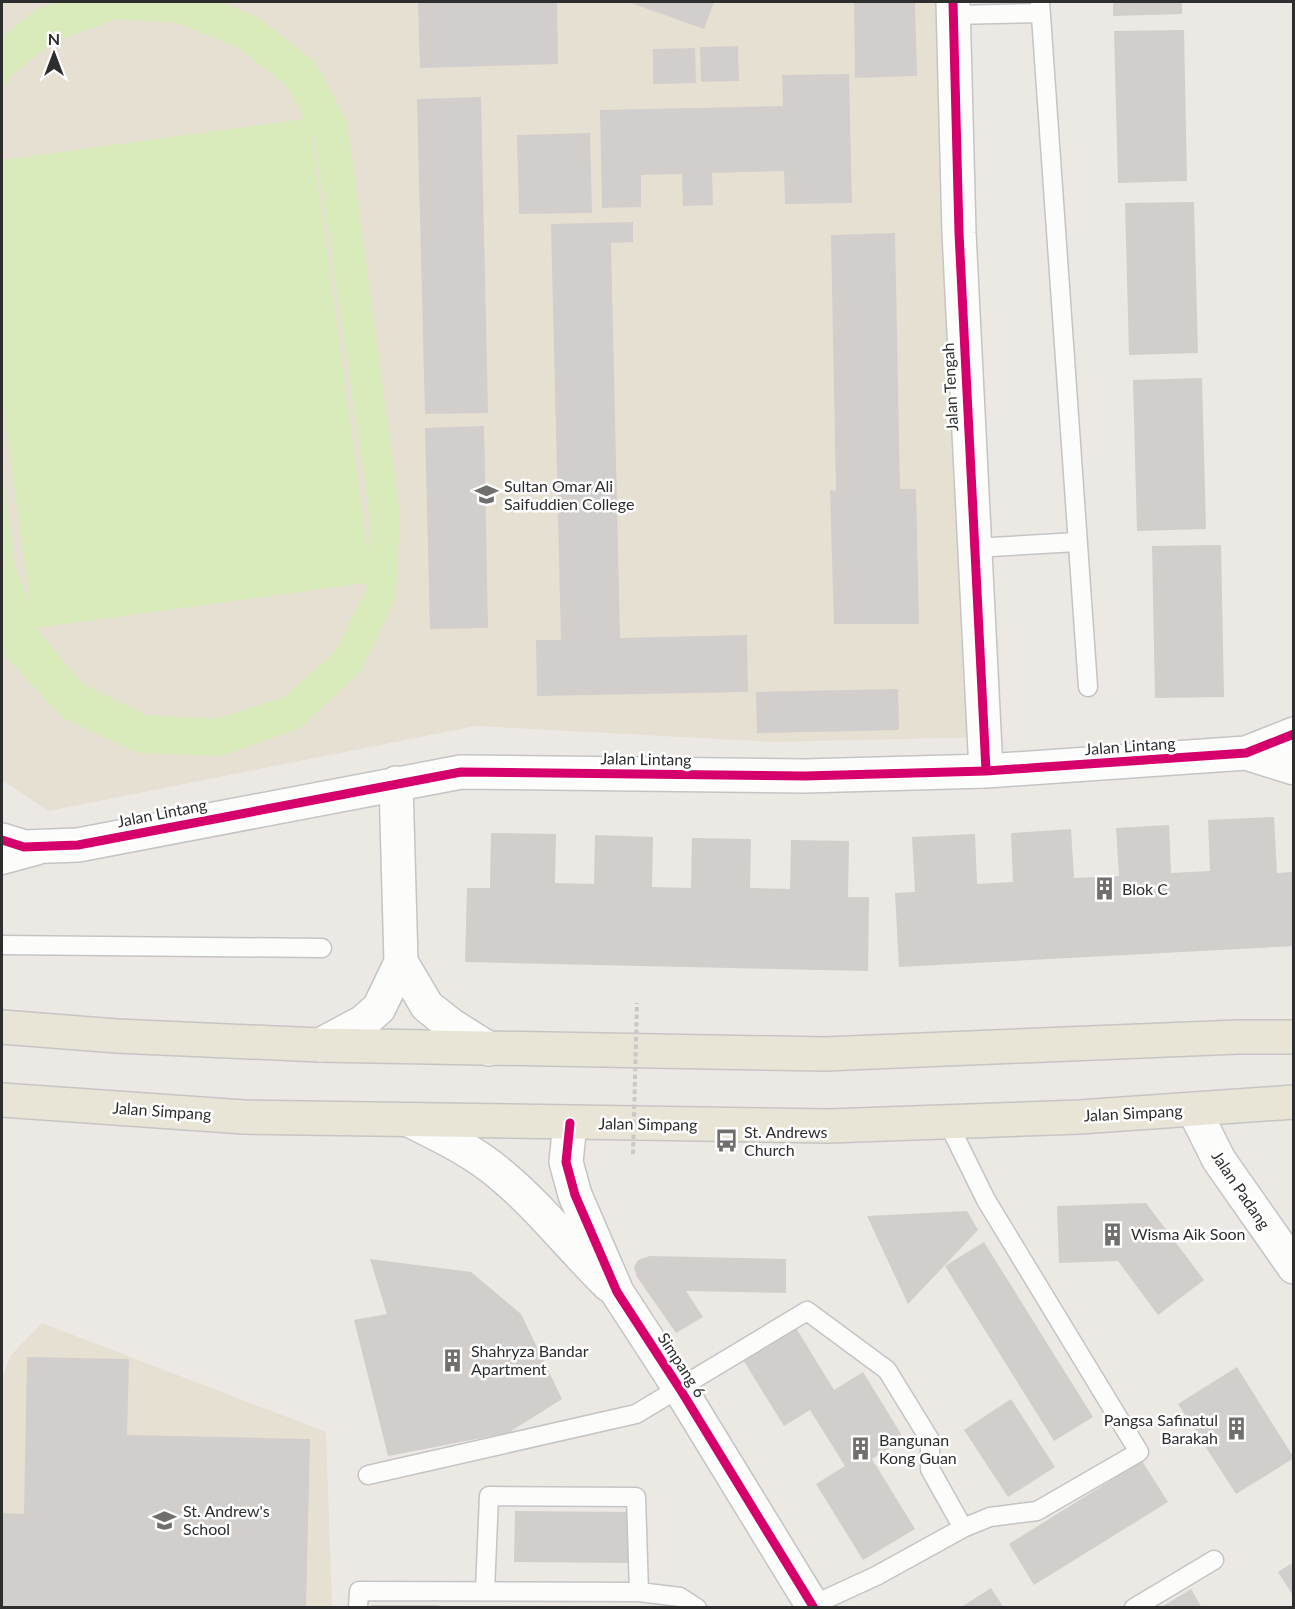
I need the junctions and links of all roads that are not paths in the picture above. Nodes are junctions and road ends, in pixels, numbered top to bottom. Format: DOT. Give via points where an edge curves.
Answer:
graph roads {
  1 [pos="1040,7"];
  2 [pos="953,8"];
  3 [pos="1077,542"];
  4 [pos="973,548"];
  5 [pos="1088,687"];
  6 [pos="1293,734"];
  7 [pos="1246,753"];
  8 [pos="1293,768"];
  9 [pos="986,771"];
  10 [pos="396,783"];
  11 [pos="2,840"];
  12 [pos="78,845"];
  13 [pos="2,865"];
  14 [pos="2,945"];
  15 [pos="322,948"];
  16 [pos="401,962"];
  17 [pos="1293,1022"];
  18 [pos="2,1027"];
  19 [pos="1238,1037"];
  20 [pos="1293,1037"];
  21 [pos="320,1046"];
  22 [pos="489,1048"];
  23 [pos="2,1100"];
  24 [pos="1293,1102"];
  25 [pos="1194,1110"];
  26 [pos="409,1120"];
  27 [pos="570,1123"];
  28 [pos="948,1123"];
  29 [pos="1293,1267"];
  30 [pos="617,1293"];
  31 [pos="680,1389"];
  32 [pos="368,1475"];
  33 [pos="963,1528"];
  34 [pos="1214,1560"];
  35 [pos="485,1592"];
  36 [pos="639,1592"];
  37 [pos="814,1606"];
  38 [pos="358,1608"];
  39 [pos="697,1608"];
  40 [pos="1134,1608"];
  1 -- 2 [label="lane"];
  1 -- 3 [label="lane"];
  2 -- 4 [label="street, Jalan Tengah" via="958,233"];
  3 -- 4 [label="lane"];
  3 -- 5 [label="lane"];
  4 -- 9 [label="street, Jalan Tengah"];
  6 -- 7 [label="street, Jalan Lintang"];
  7 -- 8 [label="street, Jalan Lintang"];
  7 -- 9 [label="street, Jalan Lintang"];
  9 -- 10 [label="street, Jalan Lintang" via="805,776 462,772"];
  10 -- 12 [label="street, Jalan Lintang"];
  10 -- 16 [label="street"];
  11 -- 12 [label="street, Jalan Lintang" via="24,847"];
  12 -- 13 [label="lane, Jalan Lintang"];
  14 -- 15 [label="lane"];
  16 -- 21 [label="street" via="379,1008 363,1022"];
  16 -- 22 [label="street" via="427,1006"];
  17 -- 19 [label="main road"];
  18 -- 21 [label="main road"];
  19 -- 20 [label="main road"];
  19 -- 22 [label="main road" via="825,1054"];
  21 -- 22 [label="main road"];
  23 -- 26 [label="main road, Jalan Simpang" via="244,1117"];
  24 -- 25 [label="main road, Jalan Simpang"];
  25 -- 28 [label="main road, Jalan Simpang"];
  25 -- 29 [label="street, Jalan Padang" via="1219,1160"];
  26 -- 27 [label="main road, Jalan Simpang"];
  26 -- 30 [label="street, Simpang 6" via="465,1149 498,1172 529,1199"];
  27 -- 28 [label="main road, Jalan Simpang"];
  27 -- 30 [label="street, Simpang 6" via="566,1162 572,1184"];
  28 -- 33 [label="lane" via="986,1200 1139,1452 1037,1511 990,1517"];
  30 -- 31 [label="street, Simpang 6"];
  31 -- 32 [label="lane" via="636,1414"];
  31 -- 33 [label="lane" via="807,1311 887,1370 930,1440 930,1469"];
  31 -- 37 [label="street, Simpang 6"];
  33 -- 37 [label="lane"];
  34 -- 40 [label="lane"];
  35 -- 36 [label="lane"];
  35 -- 36 [label="lane" via="489,1496 636,1497"];
  35 -- 38 [label="lane" via="359,1591"];
  36 -- 39 [label="lane" via="680,1597"];
}
